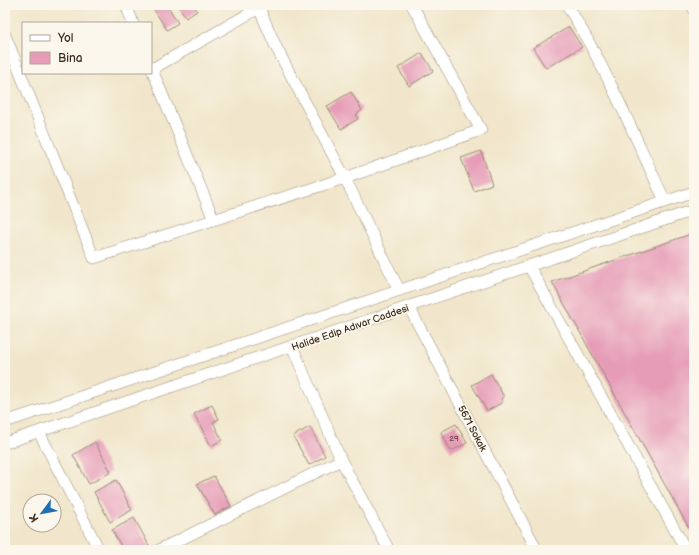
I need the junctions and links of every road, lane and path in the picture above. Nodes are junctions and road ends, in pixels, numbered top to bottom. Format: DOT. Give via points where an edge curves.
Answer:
graph roads {
  1 [pos="126,5"];
  2 [pos="412,5"];
  3 [pos="567,5"];
  4 [pos="692,5"];
  5 [pos="262,6"];
  6 [pos="694,10"];
  7 [pos="133,22"];
  8 [pos="5,35"];
  9 [pos="152,67"];
  10 [pos="152,70"];
  11 [pos="345,178"];
  12 [pos="694,192"];
  13 [pos="665,201"];
  14 [pos="694,210"];
  15 [pos="214,220"];
  16 [pos="529,266"];
  17 [pos="399,290"];
  18 [pos="409,307"];
  19 [pos="292,346"];
  20 [pos="5,422"];
  21 [pos="39,432"];
  22 [pos="5,444"];
  23 [pos="341,460"];
  24 [pos="98,550"];
  25 [pos="159,550"];
  26 [pos="389,550"];
  27 [pos="537,550"];
  28 [pos="686,550"];
  1 -- 7 [label="street"];
  2 -- 11 [label="street" via="482,130"];
  3 -- 13 [label="street" via="618,97"];
  4 -- 6 [label="street"];
  5 -- 9 [label="street"];
  5 -- 11 [label="street" via="276,47"];
  8 -- 15 [label="street" via="94,258"];
  10 -- 15 [label="street"];
  11 -- 15 [label="street"];
  11 -- 17 [label="street"];
  12 -- 13 [label="street, Halide Edip Adıvar Caddesi"];
  13 -- 17 [label="street, Halide Edip Adıvar Caddesi"];
  14 -- 16 [label="street, Halide Edip Adıvar Caddesi"];
  16 -- 18 [label="street, Halide Edip Adıvar Caddesi"];
  16 -- 28 [label="street"];
  17 -- 20 [label="street, Halide Edip Adıvar Caddesi"];
  18 -- 19 [label="street, Halide Edip Adıvar Caddesi"];
  18 -- 27 [label="street, 5671 Sokak"];
  19 -- 21 [label="street, Halide Edip Adıvar Caddesi"];
  19 -- 23 [label="street"];
  21 -- 22 [label="street, Halide Edip Adıvar Caddesi"];
  21 -- 24 [label="street"];
  23 -- 25 [label="street"];
  23 -- 26 [label="street"];
}
